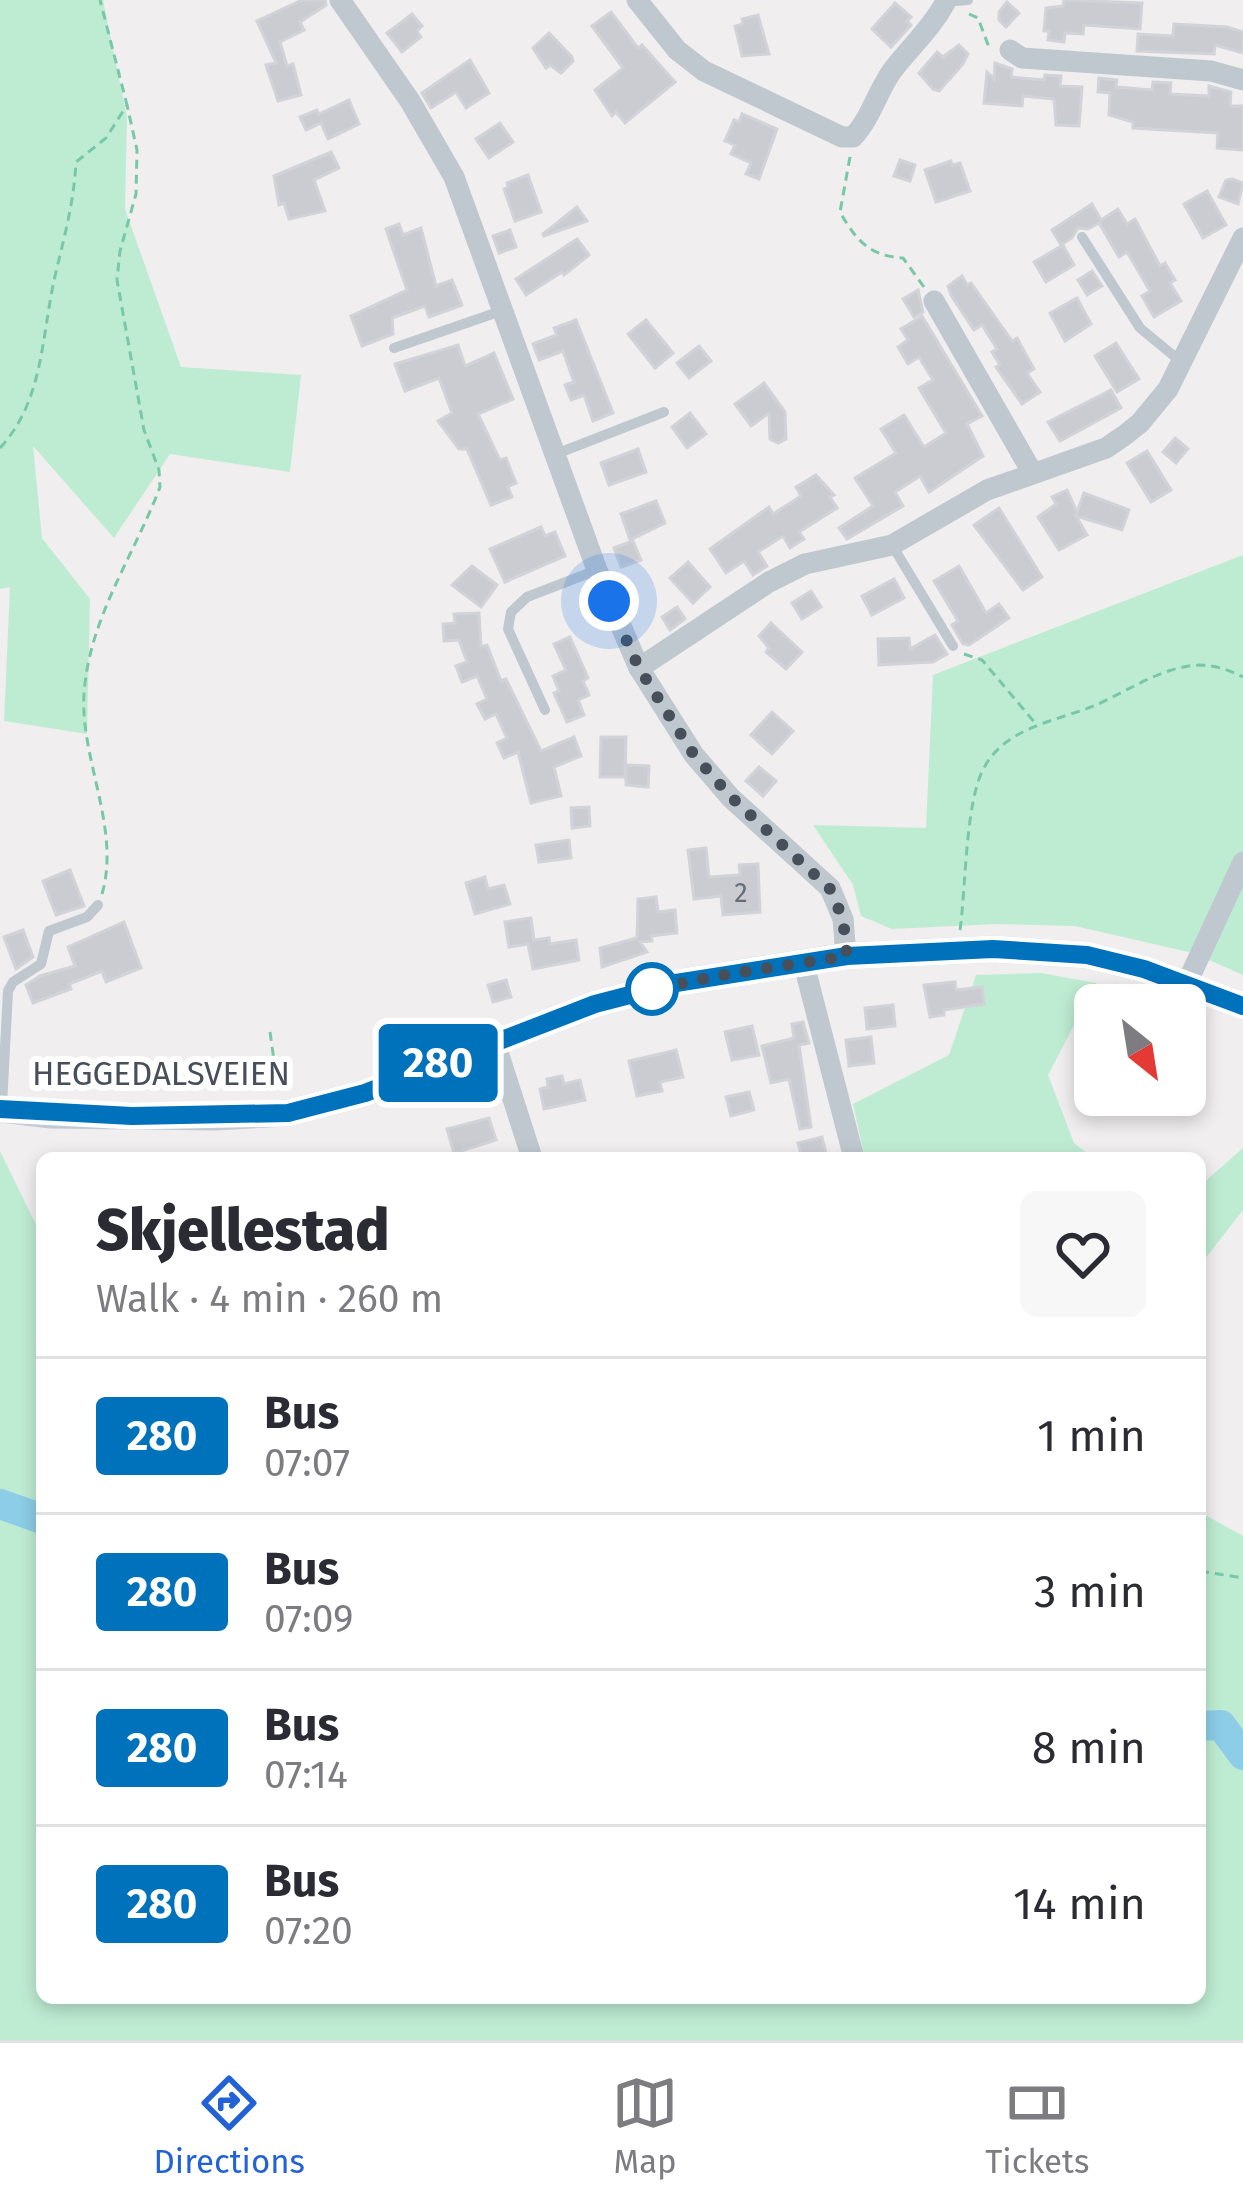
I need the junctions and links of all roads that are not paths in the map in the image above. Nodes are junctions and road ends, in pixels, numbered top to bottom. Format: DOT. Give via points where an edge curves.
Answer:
graph roads {
  1 [pos="340,0"];
  2 [pos="637,0"];
  3 [pos="952,1"];
  4 [pos="1016,54"];
  5 [pos="1243,80"];
  6 [pos="1082,236"];
  7 [pos="1243,238"];
  8 [pos="934,301"];
  9 [pos="504,310"];
  10 [pos="394,348"];
  11 [pos="1183,363"];
  12 [pos="664,412"];
  13 [pos="556,454"];
  14 [pos="1032,472"];
  15 [pos="892,544"];
  16 [pos="597,570"];
  17 [pos="953,646"];
  18 [pos="639,668"];
  19 [pos="545,710"];
  20 [pos="1243,862"];
  21 [pos="98,905"];
  22 [pos="847,956"];
  23 [pos="803,961"];
  24 [pos="1183,984"];
  25 [pos="1186,984"];
  26 [pos="1206,992"];
  27 [pos="1243,1006"];
  28 [pos="494,1040"];
  29 [pos="1,1109"];
  30 [pos="530,1152"];
  31 [pos="852,1152"];
  1 -- 9 [label="street" via="438,145"];
  2 -- 3 [label="street" via="704,71 842,137 854,137 890,73"];
  4 -- 5 [label="street" via="1102,50"];
  6 -- 11 [label="lane" via="1140,328"];
  7 -- 11 [label="street"];
  8 -- 14 [label="street"];
  9 -- 10 [label="lane"];
  9 -- 13 [label="street"];
  11 -- 14 [label="street" via="1125,435"];
  12 -- 13 [label="lane"];
  13 -- 16 [label="street"];
  14 -- 15 [label="street"];
  15 -- 17 [label="lane"];
  15 -- 18 [label="street" via="805,564"];
  16 -- 18 [label="street"];
  16 -- 19 [label="lane" via="526,597 511,612 508,629"];
  18 -- 22 [label="street" via="694,755 830,889"];
  20 -- 25 [label="street"];
  21 -- 29 [label="lane" via="50,931 40,964 8,991"];
  22 -- 23 [label="main road, HEGGEDALSVEIEN"];
  22 -- 24 [label="main road, HEGGEDALSVEIEN" via="1042,950"];
  23 -- 28 [label="main road, HEGGEDALSVEIEN" via="615,998"];
  23 -- 31 [label="street"];
  26 -- 27 [label="main road, HEGGEDALSVEIEN"];
  28 -- 29 [label="main road, HEGGEDALSVEIEN" via="365,1093 51,1115"];
  28 -- 30 [label="street"];
}
